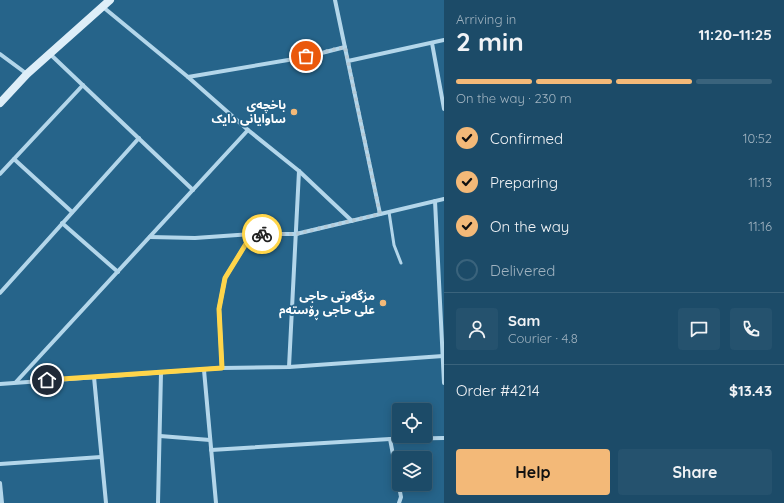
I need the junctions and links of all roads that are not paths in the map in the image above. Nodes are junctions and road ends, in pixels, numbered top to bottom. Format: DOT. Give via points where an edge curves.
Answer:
graph roads {
  1 [pos="110,0"];
  2 [pos="335,0"];
  3 [pos="103,7"];
  4 [pos="444,40"];
  5 [pos="432,43"];
  6 [pos="345,47"];
  7 [pos="0,54"];
  8 [pos="50,54"];
  9 [pos="348,61"];
  10 [pos="27,74"];
  11 [pos="188,77"];
  12 [pos="83,85"];
  13 [pos="0,103"];
  14 [pos="444,109"];
  15 [pos="248,130"];
  16 [pos="139,138"];
  17 [pos="14,159"];
  18 [pos="299,171"];
  19 [pos="0,174"];
  20 [pos="193,190"];
  21 [pos="444,199"];
  22 [pos="435,201"];
  23 [pos="72,212"];
  24 [pos="389,212"];
  25 [pos="380,214"];
  26 [pos="352,221"];
  27 [pos="62,223"];
  28 [pos="252,234"];
  29 [pos="296,234"];
  30 [pos="150,237"];
  31 [pos="401,263"];
  32 [pos="118,272"];
  33 [pos="0,293"];
  34 [pos="443,346"];
  35 [pos="443,356"];
  36 [pos="289,367"];
  37 [pos="222,368"];
  38 [pos="204,370"];
  39 [pos="161,373"];
  40 [pos="94,377"];
  41 [pos="15,383"];
  42 [pos="444,383"];
  43 [pos="0,384"];
  44 [pos="160,436"];
  45 [pos="444,438"];
  46 [pos="390,439"];
  47 [pos="210,440"];
  48 [pos="211,450"];
  49 [pos="101,458"];
  50 [pos="0,464"];
  51 [pos="0,483"];
  52 [pos="2,503"];
  53 [pos="106,503"];
  54 [pos="158,503"];
  55 [pos="216,503"];
  56 [pos="399,503"];
  1 -- 3 [label="street"];
  2 -- 6 [label="street"];
  3 -- 8 [label="street"];
  3 -- 11 [label="street"];
  4 -- 5 [label="street"];
  5 -- 9 [label="street"];
  5 -- 14 [label="street"];
  6 -- 9 [label="street"];
  6 -- 11 [label="street"];
  7 -- 10 [label="street"];
  8 -- 10 [label="street"];
  8 -- 12 [label="street"];
  9 -- 25 [label="street"];
  10 -- 13 [label="street"];
  11 -- 15 [label="street"];
  12 -- 16 [label="street"];
  12 -- 17 [label="street"];
  15 -- 18 [label="street"];
  15 -- 20 [label="street"];
  16 -- 20 [label="street"];
  16 -- 23 [label="street"];
  17 -- 19 [label="street"];
  17 -- 23 [label="street"];
  18 -- 26 [label="street"];
  18 -- 29 [label="street"];
  20 -- 30 [label="street"];
  21 -- 22 [label="street"];
  22 -- 24 [label="street"];
  22 -- 34 [label="street"];
  23 -- 27 [label="street"];
  24 -- 25 [label="street"];
  24 -- 31 [label="lane" via="394,245"];
  25 -- 26 [label="street"];
  26 -- 29 [label="street"];
  27 -- 32 [label="street"];
  27 -- 33 [label="street"];
  28 -- 29 [label="street"];
  28 -- 30 [label="street" via="195,238"];
  28 -- 37 [label="street" via="225,278 219,309"];
  29 -- 36 [label="street"];
  30 -- 32 [label="street"];
  32 -- 41 [label="street"];
  34 -- 35 [label="street"];
  35 -- 36 [label="street"];
  35 -- 42 [label="street"];
  36 -- 37 [label="street"];
  37 -- 38 [label="street"];
  38 -- 39 [label="street"];
  38 -- 47 [label="street"];
  39 -- 40 [label="street"];
  39 -- 44 [label="street"];
  40 -- 41 [label="street"];
  40 -- 49 [label="street"];
  41 -- 43 [label="street"];
  44 -- 47 [label="street"];
  44 -- 54 [label="street"];
  45 -- 46 [label="street"];
  46 -- 48 [label="street"];
  46 -- 56 [label="street" via="401,497"];
  47 -- 48 [label="street"];
  48 -- 55 [label="street"];
  49 -- 50 [label="street"];
  49 -- 53 [label="street"];
  51 -- 52 [label="street"];
}
